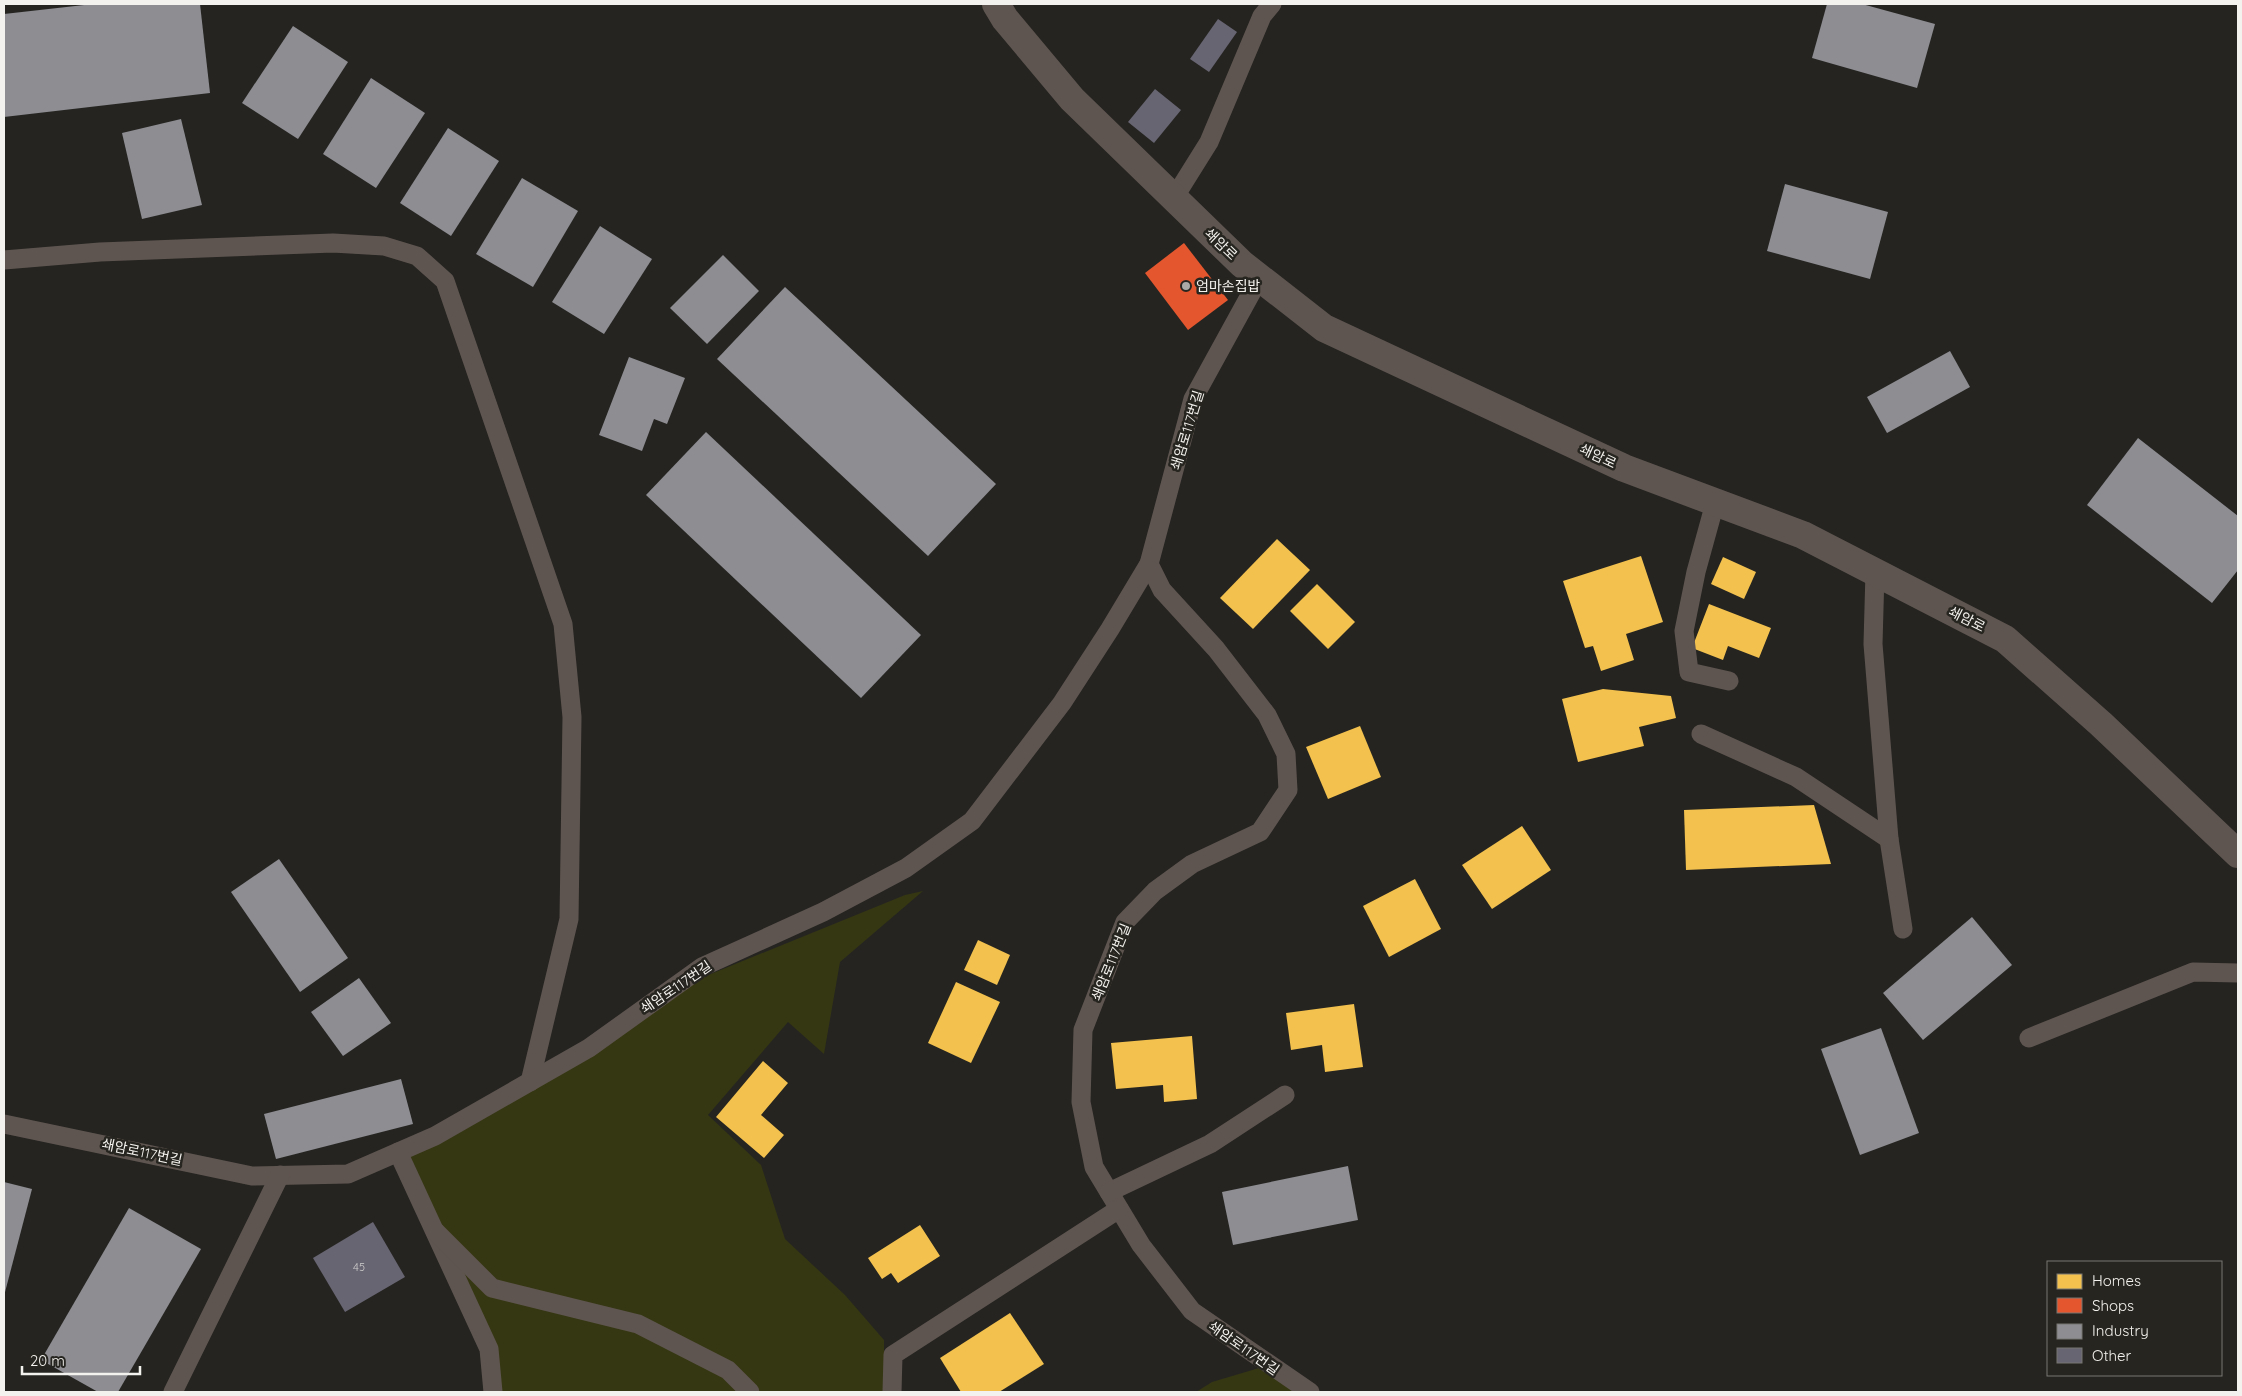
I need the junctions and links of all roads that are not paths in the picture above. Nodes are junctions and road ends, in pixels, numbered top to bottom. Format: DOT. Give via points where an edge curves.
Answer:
graph roads {
  1 [pos="996,4"];
  2 [pos="1272,4"];
  3 [pos="1174,198"];
  4 [pos="4,260"];
  5 [pos="1260,277"];
  6 [pos="1715,502"];
  7 [pos="1149,564"];
  8 [pos="1875,572"];
  9 [pos="1729,680"];
  10 [pos="1701,734"];
  11 [pos="1889,839"];
  12 [pos="2238,854"];
  13 [pos="1903,929"];
  14 [pos="2238,973"];
  15 [pos="2029,1038"];
  16 [pos="530,1082"];
  17 [pos="1285,1095"];
  18 [pos="4,1124"];
  19 [pos="398,1152"];
  20 [pos="280,1175"];
  21 [pos="1109,1192"];
  22 [pos="1119,1209"];
  23 [pos="435,1231"];
  24 [pos="173,1392"];
  25 [pos="493,1392"];
  26 [pos="750,1392"];
  27 [pos="892,1392"];
  28 [pos="1310,1392"];
  1 -- 3 [label="street, 쇄암로" via="1072,99"];
  2 -- 3 [label="lane" via="1262,16 1209,142"];
  3 -- 5 [label="street, 쇄암로" via="1242,264"];
  4 -- 16 [label="lane" via="100,252 333,243 384,246 416,256 445,281 563,624 572,717 570,919"];
  5 -- 6 [label="street, 쇄암로" via="1324,328 1624,468"];
  5 -- 7 [label="lane, 쇄암로117번길" via="1193,399"];
  6 -- 8 [label="street, 쇄암로" via="1803,535"];
  6 -- 9 [label="lane" via="1684,632 1689,672"];
  7 -- 16 [label="lane, 쇄암로117번길" via="1062,703 972,820 906,868 823,912 702,967 589,1048"];
  7 -- 21 [label="lane, 쇄암로117번길" via="1162,590 1216,649 1267,715 1286,754 1288,790 1260,832 1192,864 1155,891 1126,922 1083,1030 1081,1102 1094,1167"];
  8 -- 11 [label="lane" via="1873,644"];
  8 -- 12 [label="street, 쇄암로" via="2005,639 2101,724"];
  10 -- 11 [label="lane" via="1796,777"];
  11 -- 13 [label="lane"];
  14 -- 15 [label="lane" via="2193,972"];
  16 -- 19 [label="lane, 쇄암로117번길" via="435,1136"];
  17 -- 21 [label="lane" via="1210,1144"];
  18 -- 20 [label="lane, 쇄암로117번길" via="252,1176"];
  19 -- 20 [label="lane, 쇄암로117번길" via="348,1174"];
  19 -- 23 [label="lane"];
  20 -- 24 [label="lane"];
  21 -- 22 [label="lane, 쇄암로117번길"];
  22 -- 27 [label="lane" via="894,1354"];
  22 -- 28 [label="lane, 쇄암로117번길" via="1140,1245 1192,1311"];
  23 -- 25 [label="lane" via="489,1349"];
  23 -- 26 [label="lane" via="492,1288 638,1324 728,1370"];
}
